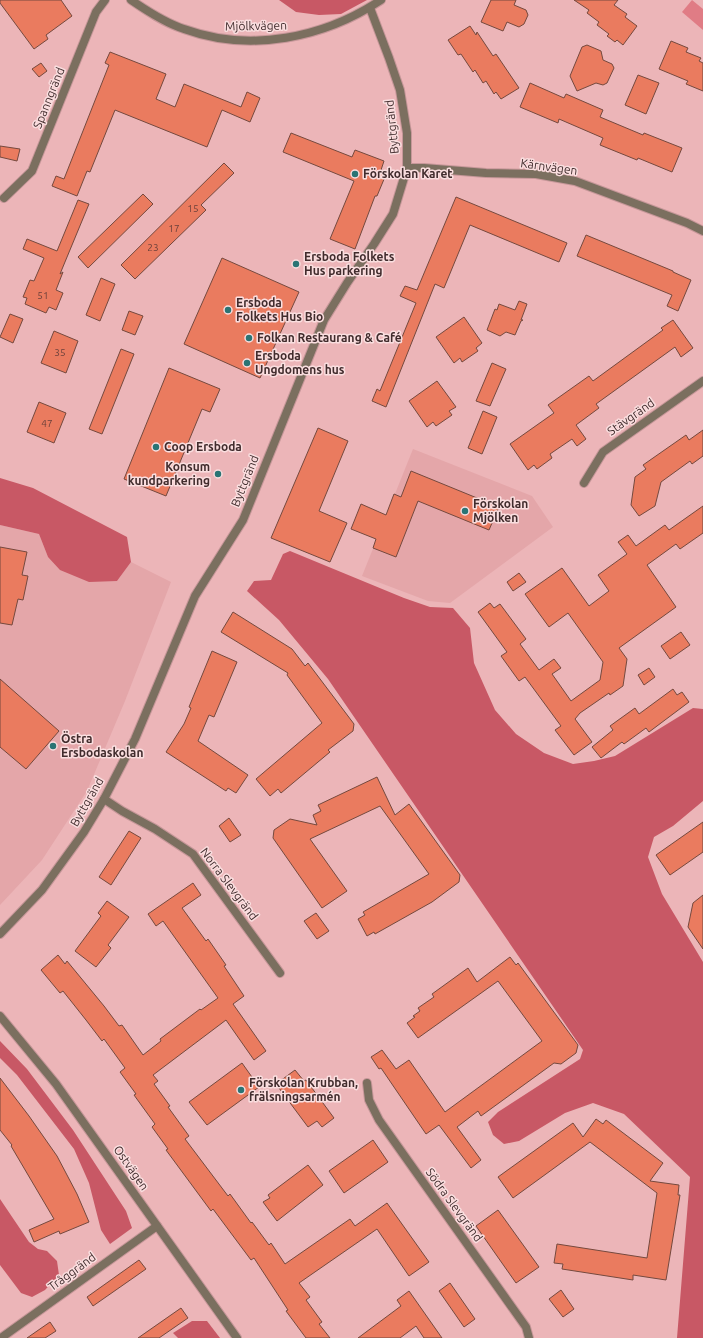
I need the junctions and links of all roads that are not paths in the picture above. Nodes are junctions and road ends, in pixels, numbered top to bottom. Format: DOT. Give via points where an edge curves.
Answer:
graph roads {
  1 [pos="105,0"];
  2 [pos="131,0"];
  3 [pos="381,0"];
  4 [pos="370,8"];
  5 [pos="407,168"];
  6 [pos="4,198"];
  7 [pos="703,231"];
  8 [pos="703,381"];
  9 [pos="584,483"];
  10 [pos="104,799"];
  11 [pos="0,934"];
  12 [pos="280,973"];
  13 [pos="0,1016"];
  14 [pos="367,1083"];
  15 [pos="158,1226"];
  16 [pos="1,1338"];
  17 [pos="237,1338"];
  18 [pos="529,1338"];
  1 -- 6 [label="street, Spanngränd" via="96,12 32,171"];
  2 -- 4 [label="street, Mjölkvägen" via="183,29 216,38 244,40 295,37 325,29"];
  3 -- 4 [label="street, Mjölkvägen"];
  4 -- 5 [label="street, Byttgränd" via="400,90 407,133"];
  5 -- 7 [label="street, Kärnvägen" via="536,174 575,181"];
  5 -- 10 [label="street, Byttgränd" via="393,214 324,320 242,520 195,596 135,740"];
  8 -- 9 [label="street, Stävgränd" via="603,452"];
  10 -- 11 [label="street, Byttgränd" via="84,832 42,890"];
  10 -- 12 [label="street, Norra Slevgränd" via="193,854"];
  13 -- 15 [label="street, Ostvägen" via="56,1084"];
  14 -- 18 [label="street, Södra Slevgränd" via="369,1100 380,1120 526,1327"];
  15 -- 16 [label="street, Tråggränd"];
  15 -- 17 [label="street, Ostvägen"];
}
